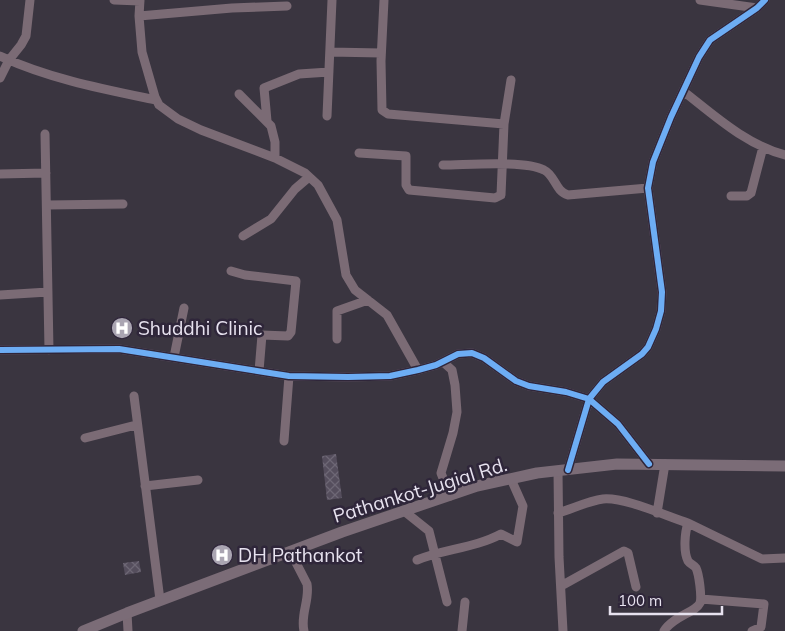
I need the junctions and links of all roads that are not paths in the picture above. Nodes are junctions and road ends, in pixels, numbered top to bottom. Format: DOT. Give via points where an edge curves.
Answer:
graph roads {
  1 [pos="30,0"];
  2 [pos="114,0"];
  3 [pos="332,0"];
  4 [pos="384,0"];
  5 [pos="700,0"];
  6 [pos="765,0"];
  7 [pos="140,1"];
  8 [pos="287,6"];
  9 [pos="757,8"];
  10 [pos="139,16"];
  11 [pos="330,52"];
  12 [pos="381,53"];
  13 [pos="0,56"];
  14 [pos="9,60"];
  15 [pos="328,72"];
  16 [pos="0,78"];
  17 [pos="511,80"];
  18 [pos="683,91"];
  19 [pos="239,94"];
  20 [pos="156,100"];
  21 [pos="327,116"];
  22 [pos="267,121"];
  23 [pos="504,124"];
  24 [pos="46,134"];
  25 [pos="763,147"];
  26 [pos="359,153"];
  27 [pos="785,156"];
  28 [pos="275,158"];
  29 [pos="502,164"];
  30 [pos="443,165"];
  31 [pos="46,173"];
  32 [pos="0,174"];
  33 [pos="309,176"];
  34 [pos="648,188"];
  35 [pos="731,196"];
  36 [pos="122,204"];
  37 [pos="47,205"];
  38 [pos="243,236"];
  39 [pos="231,271"];
  40 [pos="48,292"];
  41 [pos="0,295"];
  42 [pos="368,300"];
  43 [pos="184,308"];
  44 [pos="337,339"];
  45 [pos="0,350"];
  46 [pos="49,350"];
  47 [pos="174,357"];
  48 [pos="443,362"];
  49 [pos="418,370"];
  50 [pos="259,371"];
  51 [pos="289,376"];
  52 [pos="134,396"];
  53 [pos="589,400"];
  54 [pos="136,425"];
  55 [pos="85,438"];
  56 [pos="284,441"];
  57 [pos="649,464"];
  58 [pos="665,464"];
  59 [pos="785,466"];
  60 [pos="563,470"];
  61 [pos="511,479"];
  62 [pos="198,480"];
  63 [pos="145,486"];
  64 [pos="450,496"];
  65 [pos="404,511"];
  66 [pos="558,513"];
  67 [pos="657,513"];
  68 [pos="688,523"];
  69 [pos="290,551"];
  70 [pos="435,553"];
  71 [pos="785,558"];
  72 [pos="416,560"];
  73 [pos="561,586"];
  74 [pos="636,587"];
  75 [pos="701,599"];
  76 [pos="160,600"];
  77 [pos="447,602"];
  78 [pos="465,602"];
  79 [pos="127,613"];
  80 [pos="83,631"];
  81 [pos="128,631"];
  82 [pos="304,631"];
  83 [pos="462,631"];
  84 [pos="563,631"];
  85 [pos="664,631"];
  86 [pos="752,631"];
  1 -- 14 [label="street" via="26,36"];
  2 -- 7 [label="street"];
  3 -- 11 [label="street"];
  4 -- 12 [label="street"];
  5 -- 9 [label="street"];
  6 -- 9 [label="street"];
  7 -- 10 [label="street"];
  8 -- 10 [label="street"];
  9 -- 18 [label="street" via="710,40"];
  10 -- 20 [label="street" via="142,52"];
  11 -- 12 [label="street"];
  11 -- 15 [label="street"];
  12 -- 23 [label="street" via="381,103 384,112"];
  13 -- 14 [label="street"];
  14 -- 16 [label="street"];
  14 -- 20 [label="street" via="72,82"];
  15 -- 21 [label="street"];
  15 -- 22 [label="street" via="299,74 264,88"];
  17 -- 23 [label="street"];
  18 -- 25 [label="street" via="732,129"];
  18 -- 34 [label="street" via="653,162"];
  19 -- 22 [label="street"];
  20 -- 28 [label="street" via="165,112 185,123"];
  22 -- 28 [label="street" via="272,132"];
  23 -- 29 [label="street"];
  24 -- 31 [label="street"];
  25 -- 27 [label="street"];
  25 -- 35 [label="street" via="751,193"];
  26 -- 29 [label="street" via="406,156 406,185 409,190 477,197 500,197"];
  28 -- 33 [label="street"];
  29 -- 30 [label="street"];
  29 -- 34 [label="street" via="537,167 546,171 560,192 568,195"];
  31 -- 32 [label="street"];
  31 -- 37 [label="street"];
  33 -- 38 [label="street" via="271,219"];
  33 -- 42 [label="street" via="318,185 337,220 346,275 355,290"];
  34 -- 53 [label="street" via="662,292 658,320 642,354 603,382"];
  36 -- 37 [label="street"];
  37 -- 40 [label="street"];
  39 -- 50 [label="street" via="296,281 291,332 288,336 262,335"];
  40 -- 41 [label="street"];
  40 -- 46 [label="street"];
  42 -- 44 [label="street" via="337,311"];
  42 -- 49 [label="street" via="393,323"];
  43 -- 47 [label="street"];
  45 -- 46 [label="street"];
  46 -- 47 [label="street" via="119,349"];
  47 -- 50 [label="street"];
  48 -- 49 [label="street"];
  48 -- 53 [label="street" via="462,353 478,355 516,381"];
  48 -- 64 [label="street" via="452,370 457,412 441,473"];
  49 -- 51 [label="street" via="371,377"];
  50 -- 51 [label="street"];
  51 -- 56 [label="street"];
  52 -- 54 [label="street"];
  53 -- 57 [label="street" via="612,417"];
  53 -- 60 [label="street"];
  54 -- 55 [label="street"];
  54 -- 63 [label="street"];
  57 -- 58 [label="main road, Pathankot-Jugial Rd."];
  57 -- 60 [label="main road, Pathankot-Jugial Rd."];
  58 -- 59 [label="main road, Pathankot-Jugial Rd."];
  58 -- 67 [label="street"];
  60 -- 61 [label="main road, Pathankot-Jugial Rd."];
  60 -- 66 [label="street"];
  61 -- 64 [label="main road, Pathankot-Jugial Rd."];
  61 -- 70 [label="street" via="523,506 517,542 501,534 486,542"];
  62 -- 63 [label="street"];
  63 -- 76 [label="street"];
  64 -- 65 [label="main road, Pathankot-Jugial Rd."];
  65 -- 69 [label="main road, Pathankot-Jugial Rd."];
  65 -- 70 [label="street" via="429,531"];
  66 -- 67 [label="street" via="606,499"];
  66 -- 73 [label="street"];
  67 -- 68 [label="street"];
  68 -- 71 [label="street" via="762,559"];
  68 -- 75 [label="street" via="684,535 688,560 698,573"];
  69 -- 76 [label="main road, Pathankot-Jugial Rd."];
  69 -- 82 [label="street" via="307,584"];
  70 -- 72 [label="street"];
  70 -- 77 [label="street"];
  73 -- 74 [label="street" via="626,551"];
  73 -- 84 [label="street"];
  75 -- 85 [label="street" via="697,607 673,620"];
  75 -- 86 [label="street" via="764,604 761,627"];
  76 -- 79 [label="main road, Pathankot-Jugial Rd."];
  78 -- 83 [label="street"];
  79 -- 80 [label="main road, Pathankot-Jugial Rd."];
  79 -- 81 [label="street"];
}
